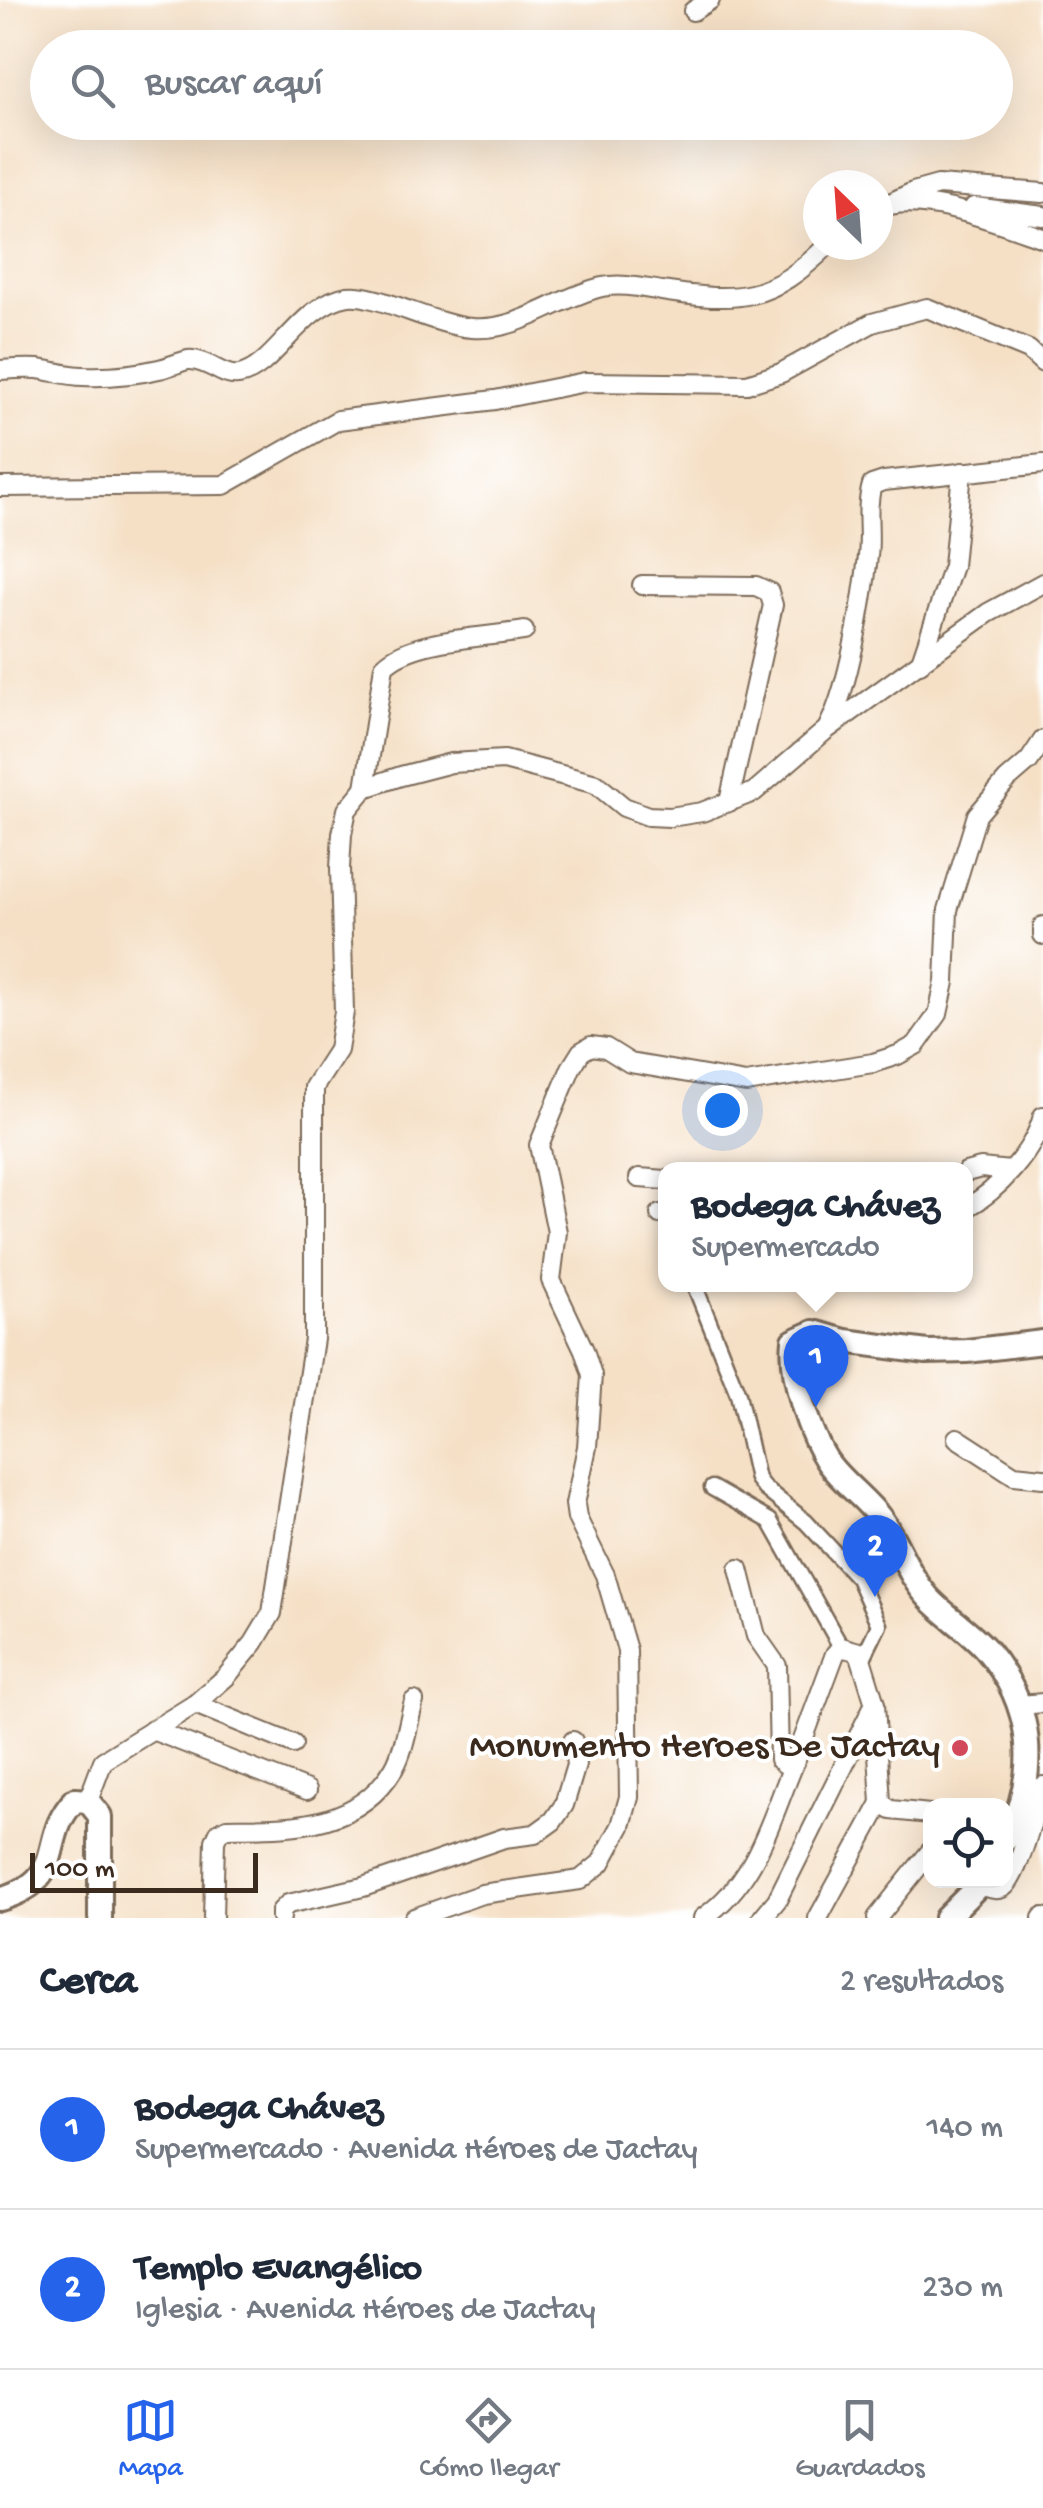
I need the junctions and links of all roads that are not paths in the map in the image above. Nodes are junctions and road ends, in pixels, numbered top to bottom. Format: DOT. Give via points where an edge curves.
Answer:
graph roads {
  1 [pos="710,0"];
  2 [pos="692,11"];
  3 [pos="1043,194"];
  4 [pos="893,202"];
  5 [pos="893,208"];
  6 [pos="958,209"];
  7 [pos="1043,216"];
  8 [pos="1043,238"];
  9 [pos="813,260"];
  10 [pos="1043,363"];
  11 [pos="0,370"];
  12 [pos="1043,464"];
  13 [pos="962,472"];
  14 [pos="0,487"];
  15 [pos="1043,583"];
  16 [pos="642,585"];
  17 [pos="524,630"];
  18 [pos="920,664"];
  19 [pos="826,730"];
  20 [pos="1043,740"];
  21 [pos="365,788"];
  22 [pos="729,802"];
  23 [pos="1043,926"];
  24 [pos="1043,935"];
  25 [pos="1043,1116"];
  26 [pos="973,1170"];
  27 [pos="1010,1171"];
  28 [pos="639,1178"];
  29 [pos="658,1179"];
  30 [pos="973,1202"];
  31 [pos="697,1292"];
  32 [pos="1043,1342"];
  33 [pos="958,1438"];
  34 [pos="1043,1478"];
  35 [pos="712,1488"];
  36 [pos="738,1569"];
  37 [pos="841,1647"];
  38 [pos="862,1660"];
  39 [pos="414,1701"];
  40 [pos="195,1704"];
  41 [pos="875,1704"];
  42 [pos="1032,1704"];
  43 [pos="152,1730"];
  44 [pos="574,1742"];
  45 [pos="293,1744"];
  46 [pos="794,1764"];
  47 [pos="1043,1786"];
  48 [pos="307,1790"];
  49 [pos="88,1801"];
  50 [pos="881,1803"];
  51 [pos="923,1813"];
  52 [pos="1013,1815"];
  53 [pos="923,1861"];
  54 [pos="1013,1871"];
  55 [pos="978,1888"];
  56 [pos="0,1899"];
  57 [pos="100,1918"];
  58 [pos="213,1918"];
  59 [pos="281,1918"];
  60 [pos="414,1918"];
  61 [pos="702,1918"];
  62 [pos="762,1918"];
  63 [pos="818,1918"];
  64 [pos="877,1918"];
  65 [pos="946,1918"];
  1 -- 2 [label="street"];
  3 -- 4 [label="street" via="938,185"];
  5 -- 6 [label="street"];
  6 -- 7 [label="street"];
  6 -- 8 [label="street"];
  9 -- 11 [label="street" via="776,286 741,298 613,285 478,329 346,296 295,326 241,375 189,360 83,376"];
  10 -- 14 [label="street" via="1028,350 927,308 872,323 781,373 747,384 584,382 338,420 224,485"];
  12 -- 13 [label="street"];
  13 -- 18 [label="street" via="953,566"];
  13 -- 19 [label="street" via="872,485 869,554 841,702"];
  15 -- 18 [label="street" via="988,613"];
  16 -- 22 [label="street" via="756,586 769,592 774,605"];
  17 -- 21 [label="street" via="434,642 395,655 384,666"];
  18 -- 19 [label="street"];
  19 -- 22 [label="street" via="754,792"];
  20 -- 60 [label="street" via="977,815 948,910 938,1014 916,1045 873,1063 746,1083 630,1062 591,1046 571,1068 538,1144 557,1232 553,1292 592,1375 575,1504 628,1650 629,1797 601,1863 580,1880 482,1894"];
  21 -- 22 [label="street" via="450,762 504,760 596,784 648,816 702,812"];
  21 -- 40 [label="street" via="347,810 342,834 344,1012 338,1050 314,1087 314,1338 272,1613 254,1644"];
  23 -- 24 [label="street"];
  25 -- 27 [label="street" via="1038,1136"];
  26 -- 27 [label="street"];
  27 -- 30 [label="street"];
  28 -- 29 [label="street"];
  31 -- 38 [label="street" via="738,1394 757,1479 858,1578 872,1609 879,1625"];
  32 -- 42 [label="street" via="927,1352 814,1332 794,1341 791,1362 828,1462 880,1517 916,1584 984,1646"];
  33 -- 34 [label="street" via="1014,1475"];
  35 -- 37 [label="street" via="770,1521"];
  36 -- 46 [label="street" via="756,1636 777,1666 779,1760"];
  37 -- 38 [label="street" via="854,1648"];
  37 -- 46 [label="street"];
  38 -- 41 [label="street"];
  39 -- 58 [label="street" via="395,1766 356,1808 305,1826 219,1832"];
  40 -- 43 [label="street"];
  40 -- 45 [label="street"];
  41 -- 50 [label="street"];
  41 -- 62 [label="street"];
  42 -- 52 [label="street" via="1026,1781"];
  43 -- 48 [label="street"];
  43 -- 49 [label="street" via="103,1761"];
  44 -- 59 [label="street" via="576,1765 564,1805 535,1834 288,1904"];
  46 -- 61 [label="street" via="746,1878"];
  47 -- 54 [label="street"];
  49 -- 56 [label="street" via="68,1808 32,1887"];
  49 -- 57 [label="street" via="100,1816"];
  50 -- 51 [label="street"];
  50 -- 63 [label="street"];
  53 -- 64 [label="street"];
  55 -- 65 [label="street"];
}
